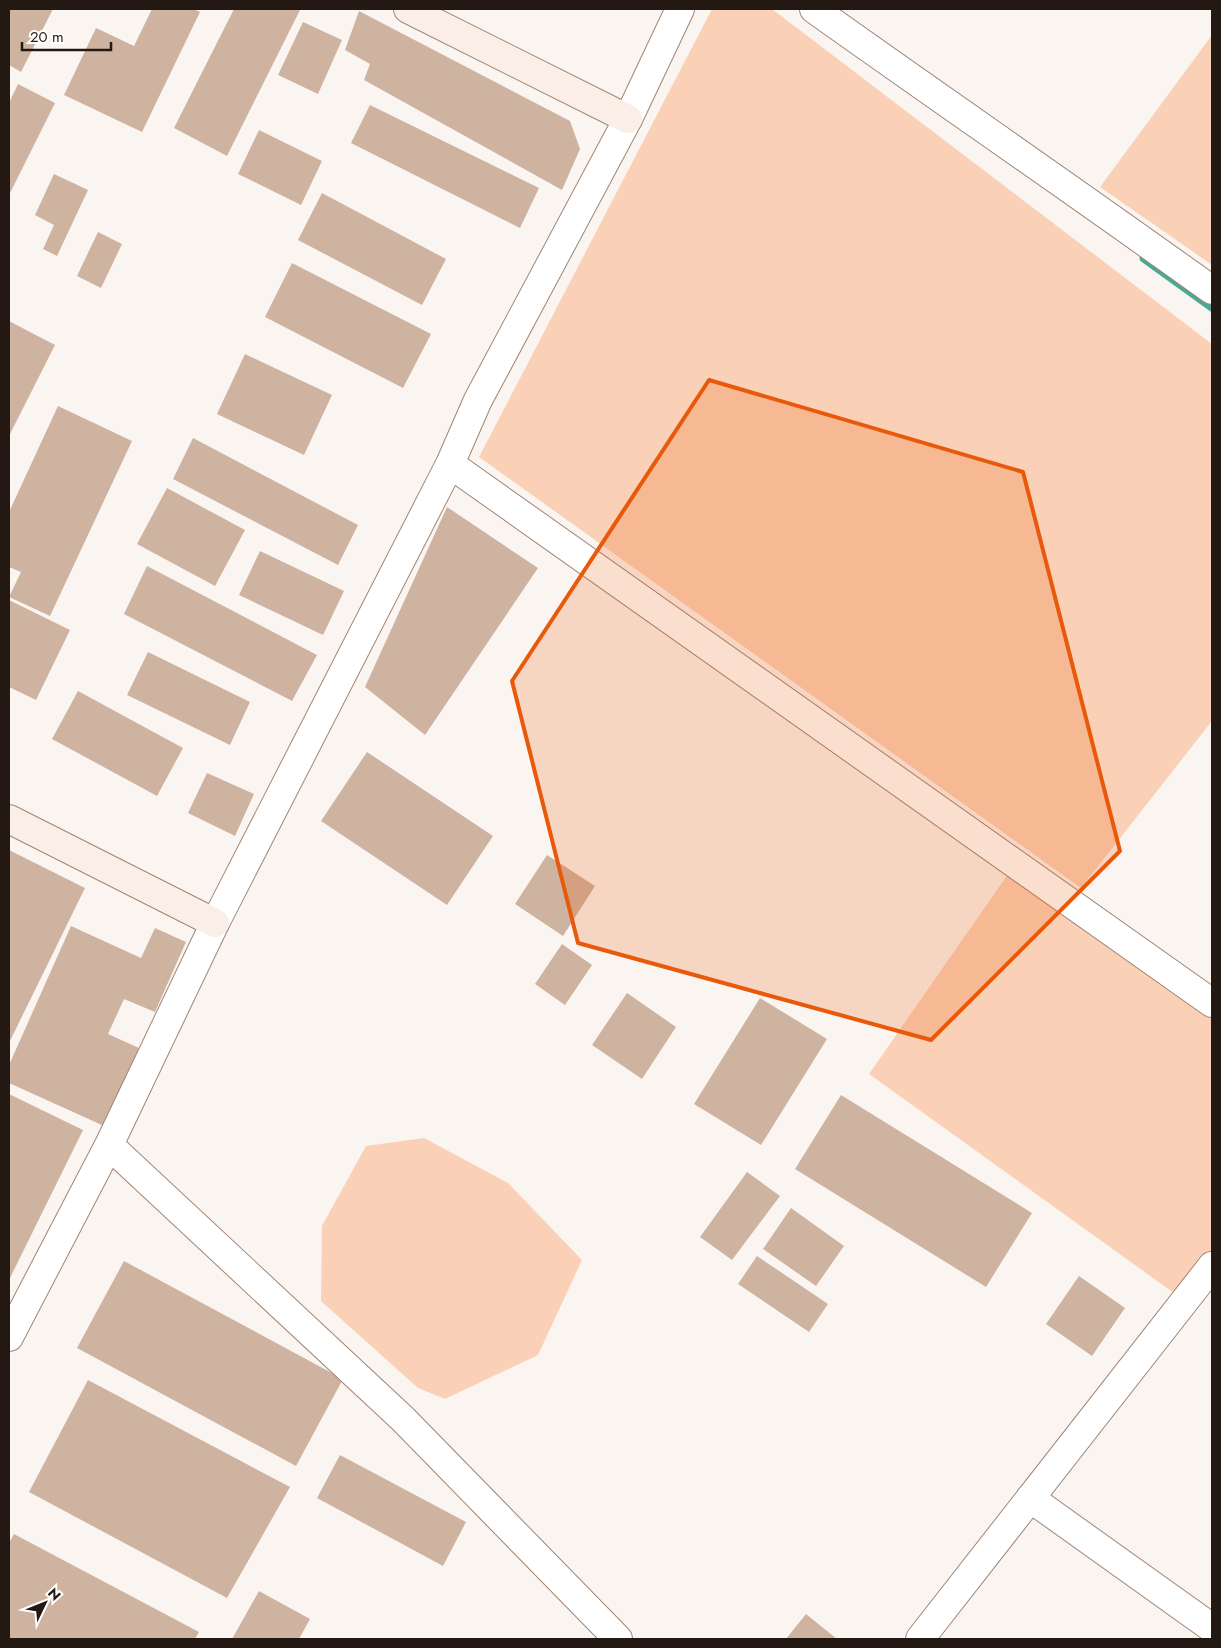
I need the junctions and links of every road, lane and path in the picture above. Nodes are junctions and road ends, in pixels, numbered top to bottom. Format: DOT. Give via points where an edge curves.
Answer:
graph roads {
  1 [pos="408,9"];
  2 [pos="680,9"];
  3 [pos="814,9"];
  4 [pos="628,119"];
  5 [pos="1212,290"];
  6 [pos="450,464"];
  7 [pos="9,819"];
  8 [pos="215,923"];
  9 [pos="1212,1003"];
  10 [pos="109,1145"];
  11 [pos="1212,1266"];
  12 [pos="9,1337"];
  13 [pos="1030,1498"];
  14 [pos="1212,1628"];
  15 [pos="618,1639"];
  16 [pos="920,1639"];
  1 -- 4 [label="street"];
  2 -- 4 [label="street"];
  3 -- 5 [label="street"];
  4 -- 6 [label="street" via="478,400"];
  6 -- 8 [label="street"];
  6 -- 9 [label="street"];
  7 -- 8 [label="street"];
  8 -- 10 [label="street"];
  10 -- 12 [label="street"];
  10 -- 15 [label="street" via="404,1419"];
  11 -- 13 [label="street"];
  13 -- 14 [label="street"];
  13 -- 16 [label="street"];
}
